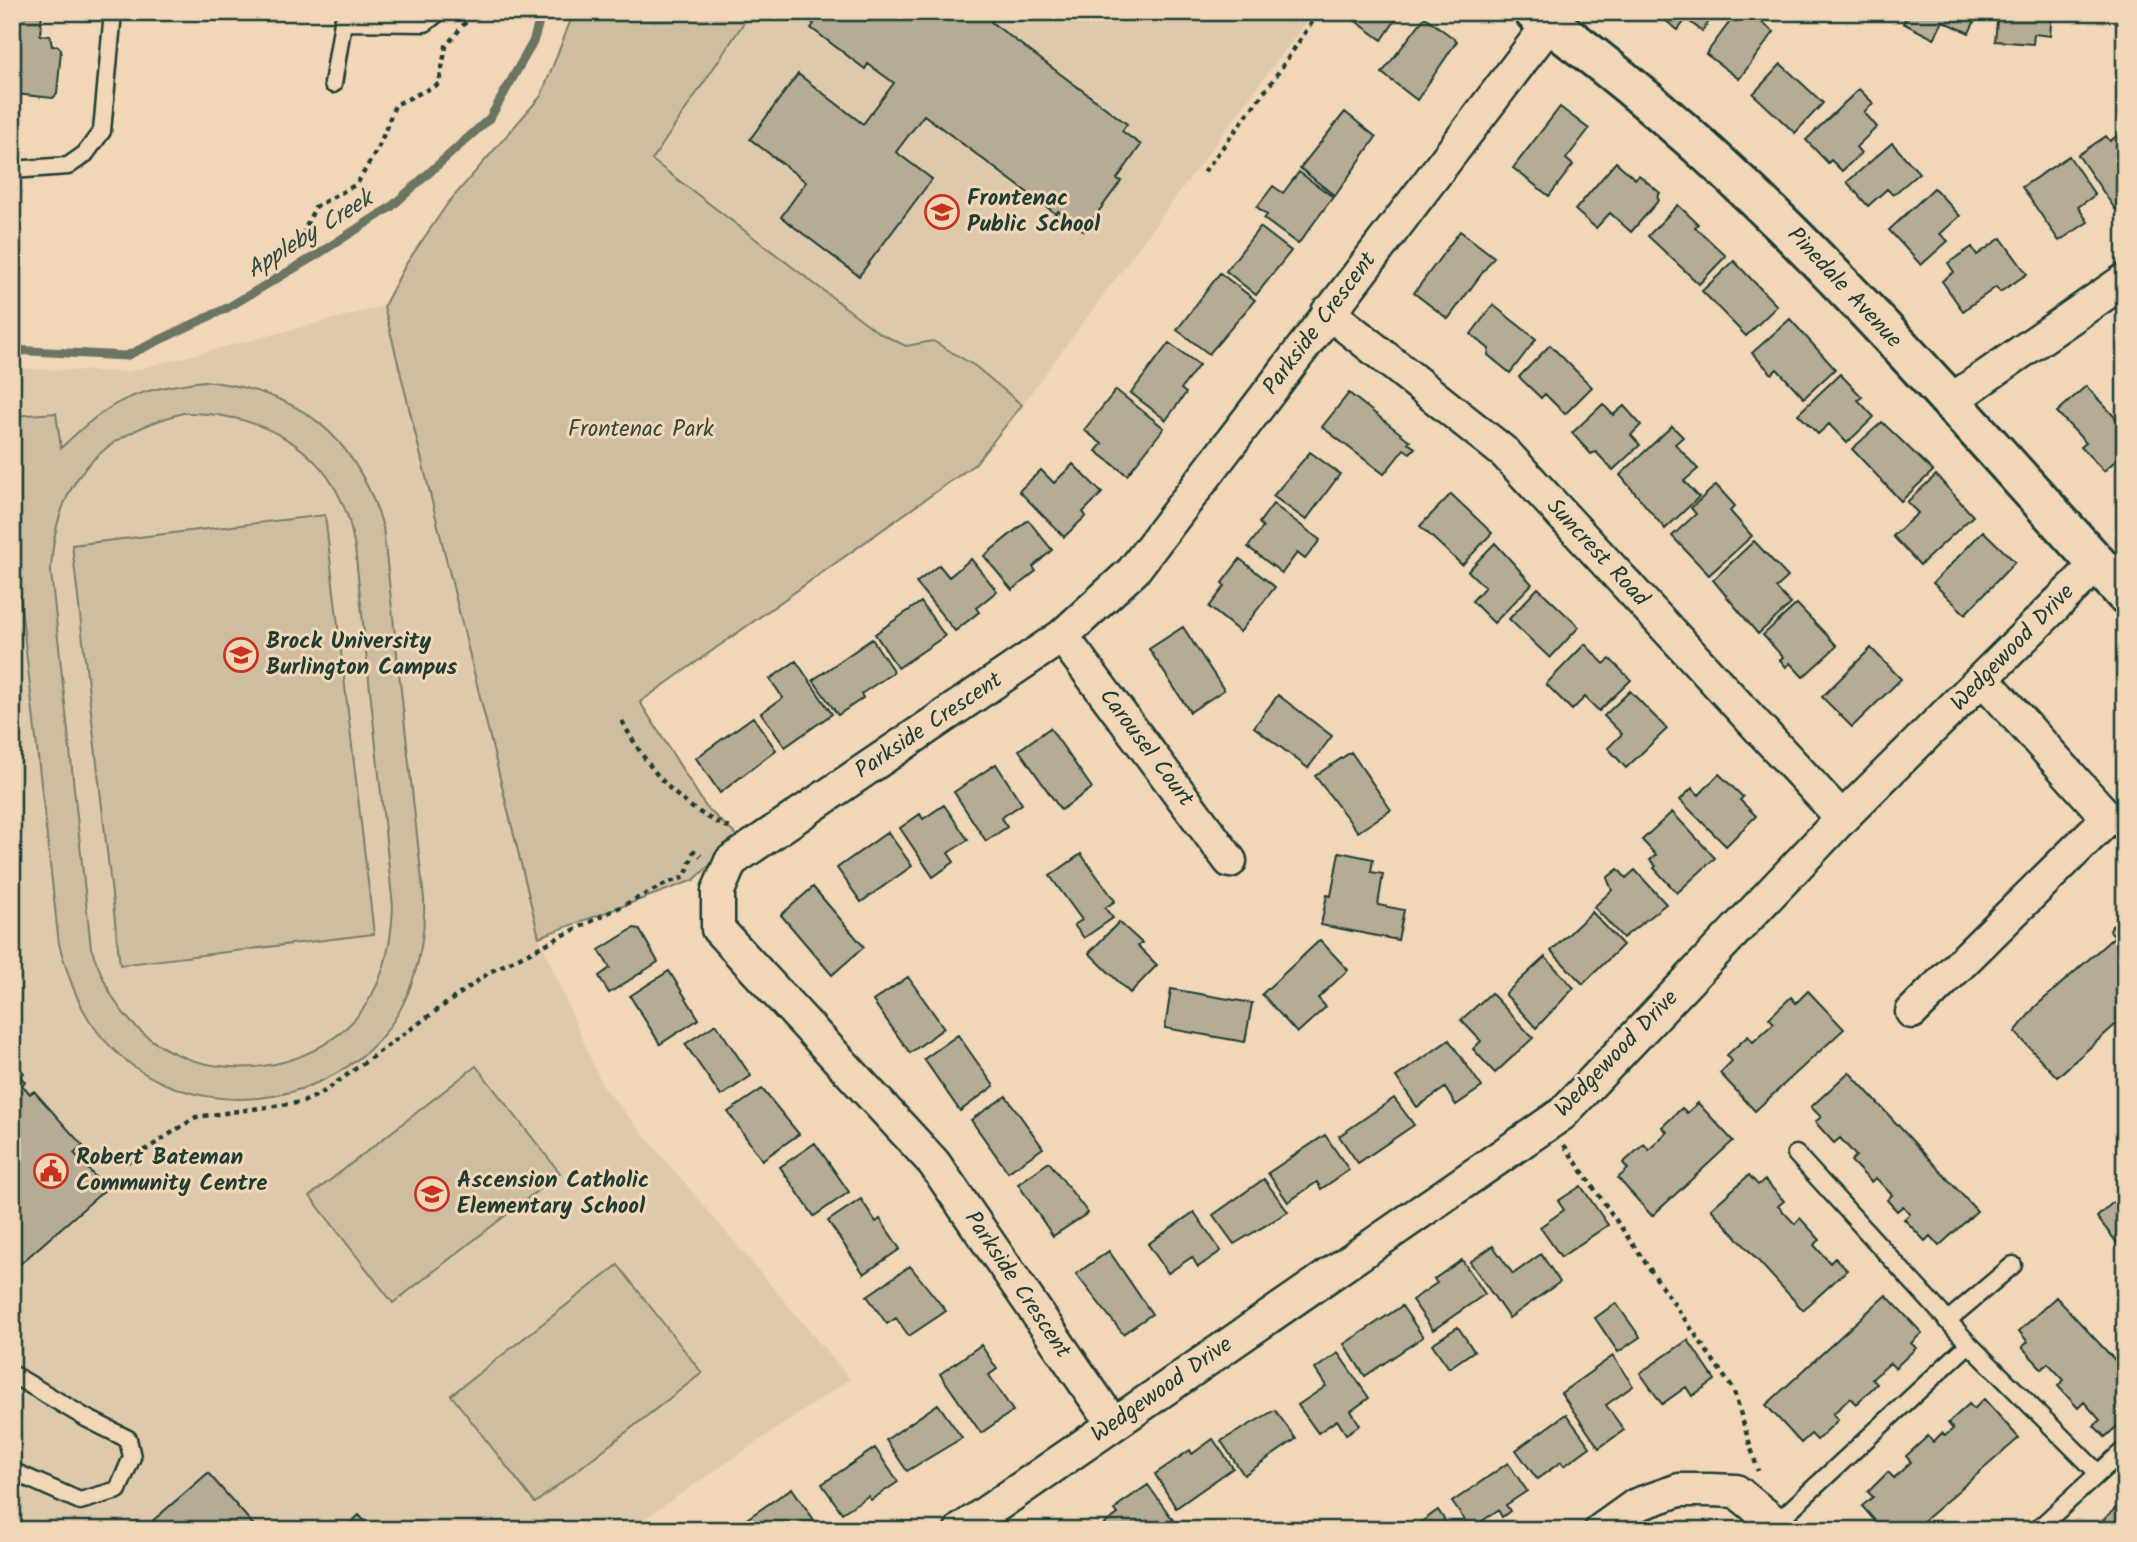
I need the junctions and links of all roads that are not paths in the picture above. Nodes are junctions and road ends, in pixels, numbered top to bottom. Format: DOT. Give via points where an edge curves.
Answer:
graph roads {
  1 [pos="113,12"];
  2 [pos="439,12"];
  3 [pos="1542,18"];
  4 [pos="333,84"];
  5 [pos="12,170"];
  6 [pos="2125,279"];
  7 [pos="1328,312"];
  8 [pos="1950,402"];
  9 [pos="2097,564"];
  10 [pos="2125,594"];
  11 [pos="1062,636"];
  12 [pos="1984,680"];
  13 [pos="1843,818"];
  14 [pos="2117,827"];
  15 [pos="1230,861"];
  16 [pos="1912,1012"];
  17 [pos="1796,1154"];
  18 [pos="2014,1265"];
  19 [pos="1947,1321"];
  20 [pos="1969,1344"];
  21 [pos="12,1374"];
  22 [pos="1113,1424"];
  23 [pos="2125,1449"];
  24 [pos="12,1471"];
  25 [pos="2097,1472"];
  26 [pos="1780,1526"];
  27 [pos="2038,1529"];
  28 [pos="961,1530"];
  29 [pos="1601,1530"];
  1 -- 5 [label="lane" via="102,131 85,154 68,166"];
  2 -- 4 [label="lane" via="425,23 343,22"];
  3 -- 7 [label="street, Parkside Crescent"];
  3 -- 8 [label="street, Pinedale Avenue" via="1647,99 1753,193"];
  6 -- 8 [label="street"];
  7 -- 11 [label="street, Parkside Crescent" via="1133,571"];
  7 -- 13 [label="street, Suncrest Road" via="1505,453"];
  8 -- 9 [label="street, Pinedale Avenue"];
  9 -- 10 [label="street, Pinedale Avenue"];
  9 -- 12 [label="street, Wedgewood Drive"];
  11 -- 15 [label="street, Carousel Court"];
  11 -- 22 [label="street, Parkside Crescent" via="731,861 718,891 718,929 934,1163"];
  12 -- 13 [label="street, Wedgewood Drive"];
  12 -- 14 [label="street"];
  13 -- 22 [label="street, Wedgewood Drive" via="1562,1114"];
  14 -- 16 [label="street"];
  17 -- 19 [label="lane"];
  18 -- 19 [label="lane"];
  19 -- 20 [label="lane"];
  20 -- 25 [label="lane"];
  20 -- 26 [label="lane"];
  21 -- 24 [label="lane" via="128,1439 132,1457 118,1490 80,1501"];
  22 -- 28 [label="street, Wedgewood Drive"];
  23 -- 25 [label="lane"];
  25 -- 27 [label="lane"];
  26 -- 29 [label="street" via="1736,1491 1679,1490 1636,1505"];
}
